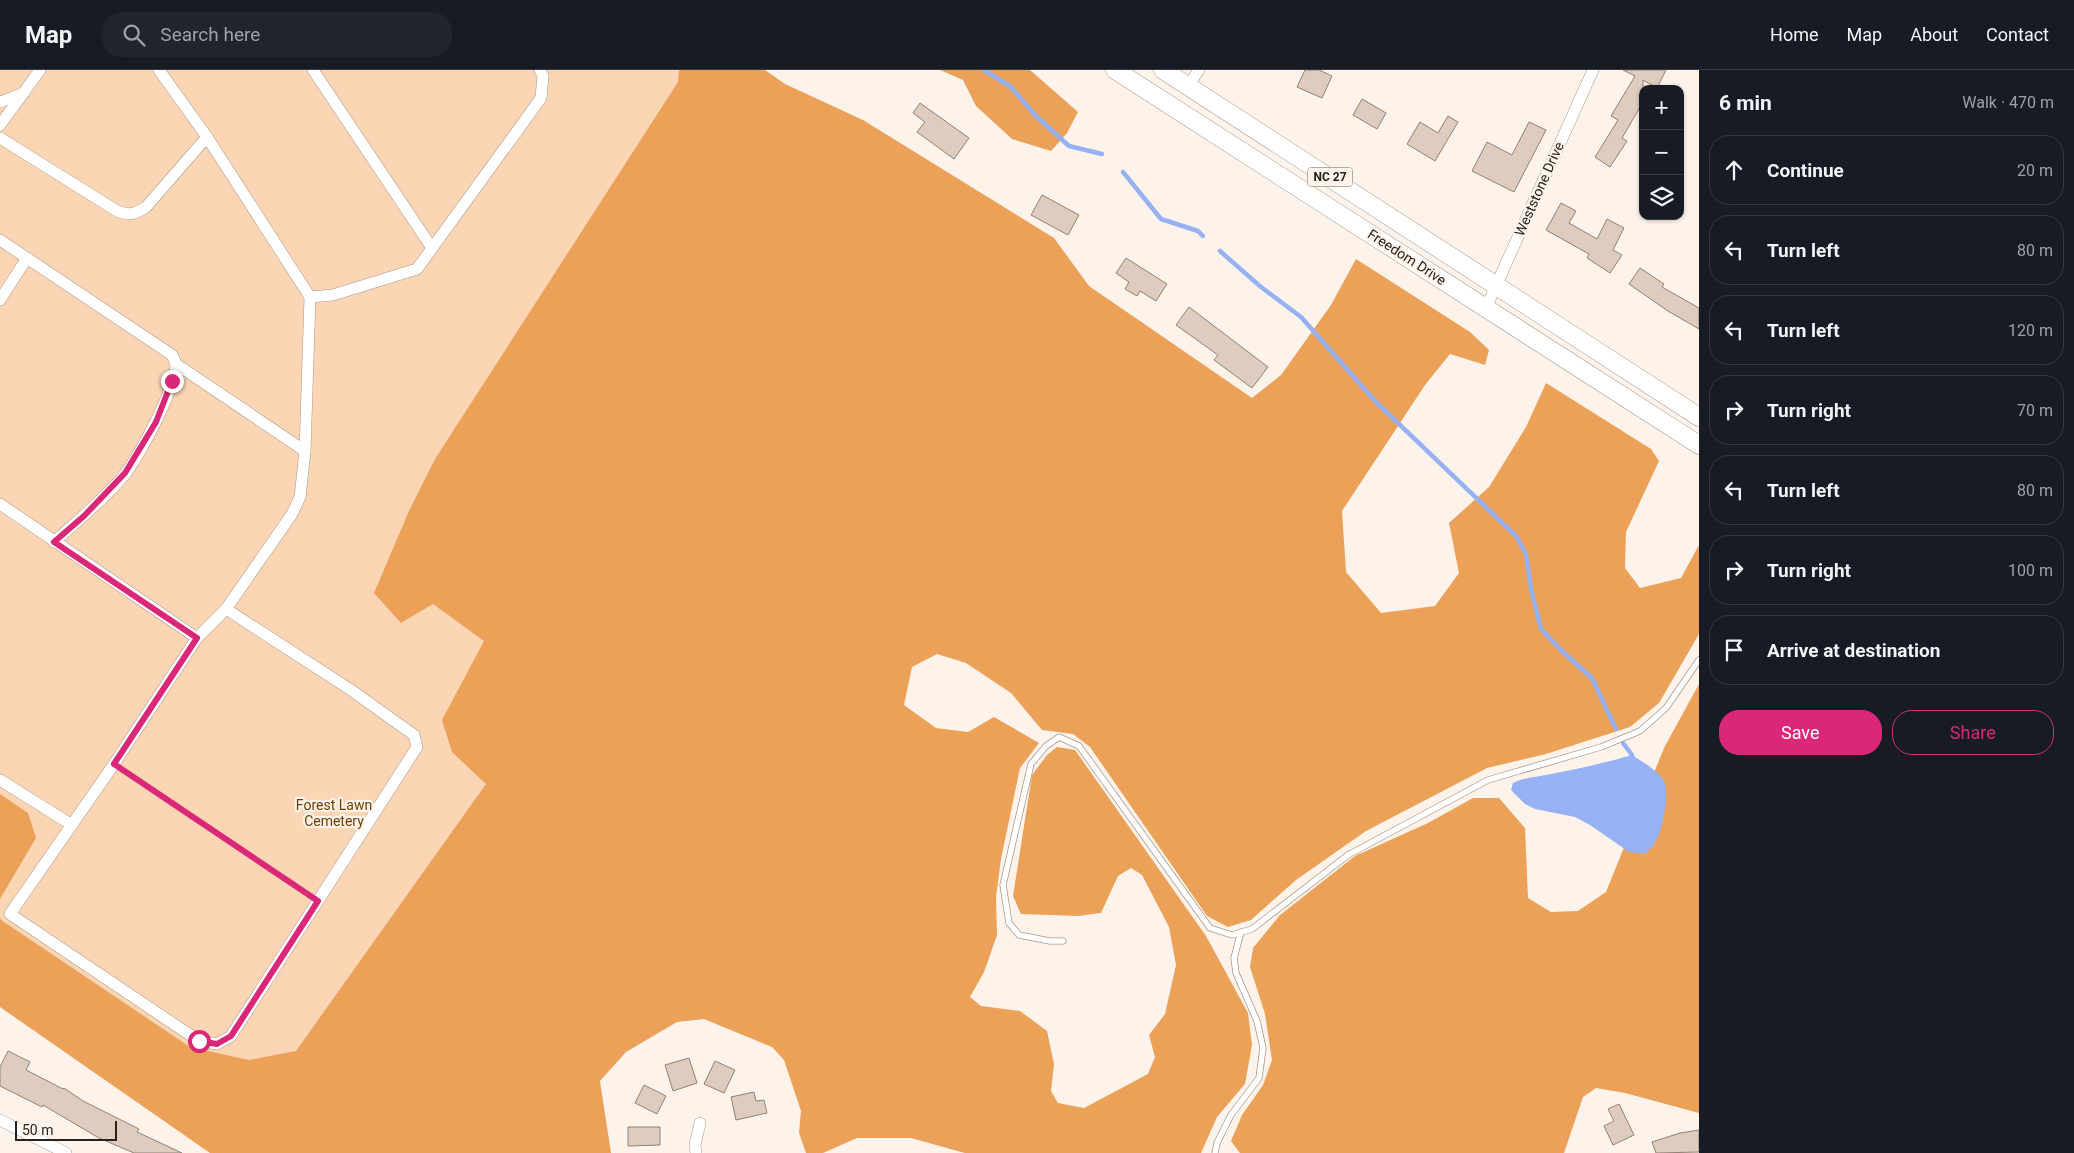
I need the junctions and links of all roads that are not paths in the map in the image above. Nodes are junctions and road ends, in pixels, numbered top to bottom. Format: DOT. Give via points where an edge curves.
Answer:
graph roads {
  1 [pos="40,70"];
  2 [pos="159,70"];
  3 [pos="313,70"];
  4 [pos="540,70"];
  5 [pos="1115,70"];
  6 [pos="1163,70"];
  7 [pos="1199,70"];
  8 [pos="1593,70"];
  9 [pos="1188,86"];
  10 [pos="26,92"];
  11 [pos="0,102"];
  12 [pos="0,125"];
  13 [pos="207,137"];
  14 [pos="0,138"];
  15 [pos="0,240"];
  16 [pos="432,248"];
  17 [pos="27,258"];
  18 [pos="1496,285"];
  19 [pos="310,297"];
  20 [pos="0,300"];
  21 [pos="1486,308"];
  22 [pos="176,364"];
  23 [pos="1699,417"];
  24 [pos="1699,445"];
  25 [pos="305,451"];
  26 [pos="0,504"];
  27 [pos="54,542"];
  28 [pos="226,608"];
  29 [pos="197,638"];
  30 [pos="1699,660"];
  31 [pos="0,780"];
  32 [pos="72,825"];
  33 [pos="1241,932"];
  34 [pos="1063,941"];
  35 [pos="0,1120"];
  36 [pos="700,1123"];
  37 [pos="66,1153"];
  38 [pos="696,1153"];
  39 [pos="1215,1153"];
  1 -- 10 [label="street"];
  2 -- 13 [label="street"];
  3 -- 16 [label="street"];
  4 -- 16 [label="street" via="541,98"];
  5 -- 21 [label="main road, Freedom Drive / NC 27"];
  6 -- 9 [label="main road, Freedom Drive / NC 27"];
  7 -- 9 [label="street"];
  8 -- 18 [label="street, Weststone Drive"];
  9 -- 18 [label="main road, Freedom Drive / NC 27"];
  10 -- 11 [label="street"];
  10 -- 12 [label="street"];
  13 -- 14 [label="street" via="146,207 135,215 117,211"];
  13 -- 19 [label="street"];
  15 -- 17 [label="street"];
  16 -- 19 [label="street" via="417,269 333,295"];
  17 -- 20 [label="street"];
  17 -- 22 [label="street" via="172,355"];
  18 -- 21 [label="street, Weststone Drive"];
  18 -- 23 [label="main road, Freedom Drive / NC 27"];
  19 -- 25 [label="street"];
  21 -- 24 [label="main road, Freedom Drive / NC 27"];
  22 -- 25 [label="street"];
  22 -- 27 [label="street" via="156,422 125,473"];
  25 -- 28 [label="street" via="300,497 292,514"];
  26 -- 27 [label="street"];
  27 -- 29 [label="street"];
  28 -- 29 [label="street"];
  28 -- 32 [label="street" via="414,735 417,748 231,1036 217,1044 199,1041 10,914"];
  29 -- 32 [label="street"];
  30 -- 33 [label="lane" via="1666,708 1640,732 1601,747 1488,780 1348,855 1252,929"];
  31 -- 32 [label="street"];
  33 -- 34 [label="lane" via="1232,935 1210,928 1079,746 1059,737 1046,746 1031,764 1003,885 1009,923 1019,935"];
  33 -- 39 [label="lane" via="1234,958 1236,973 1257,1021 1263,1048 1259,1078 1231,1115"];
  35 -- 37 [label="street"];
  36 -- 38 [label="street"];
}
